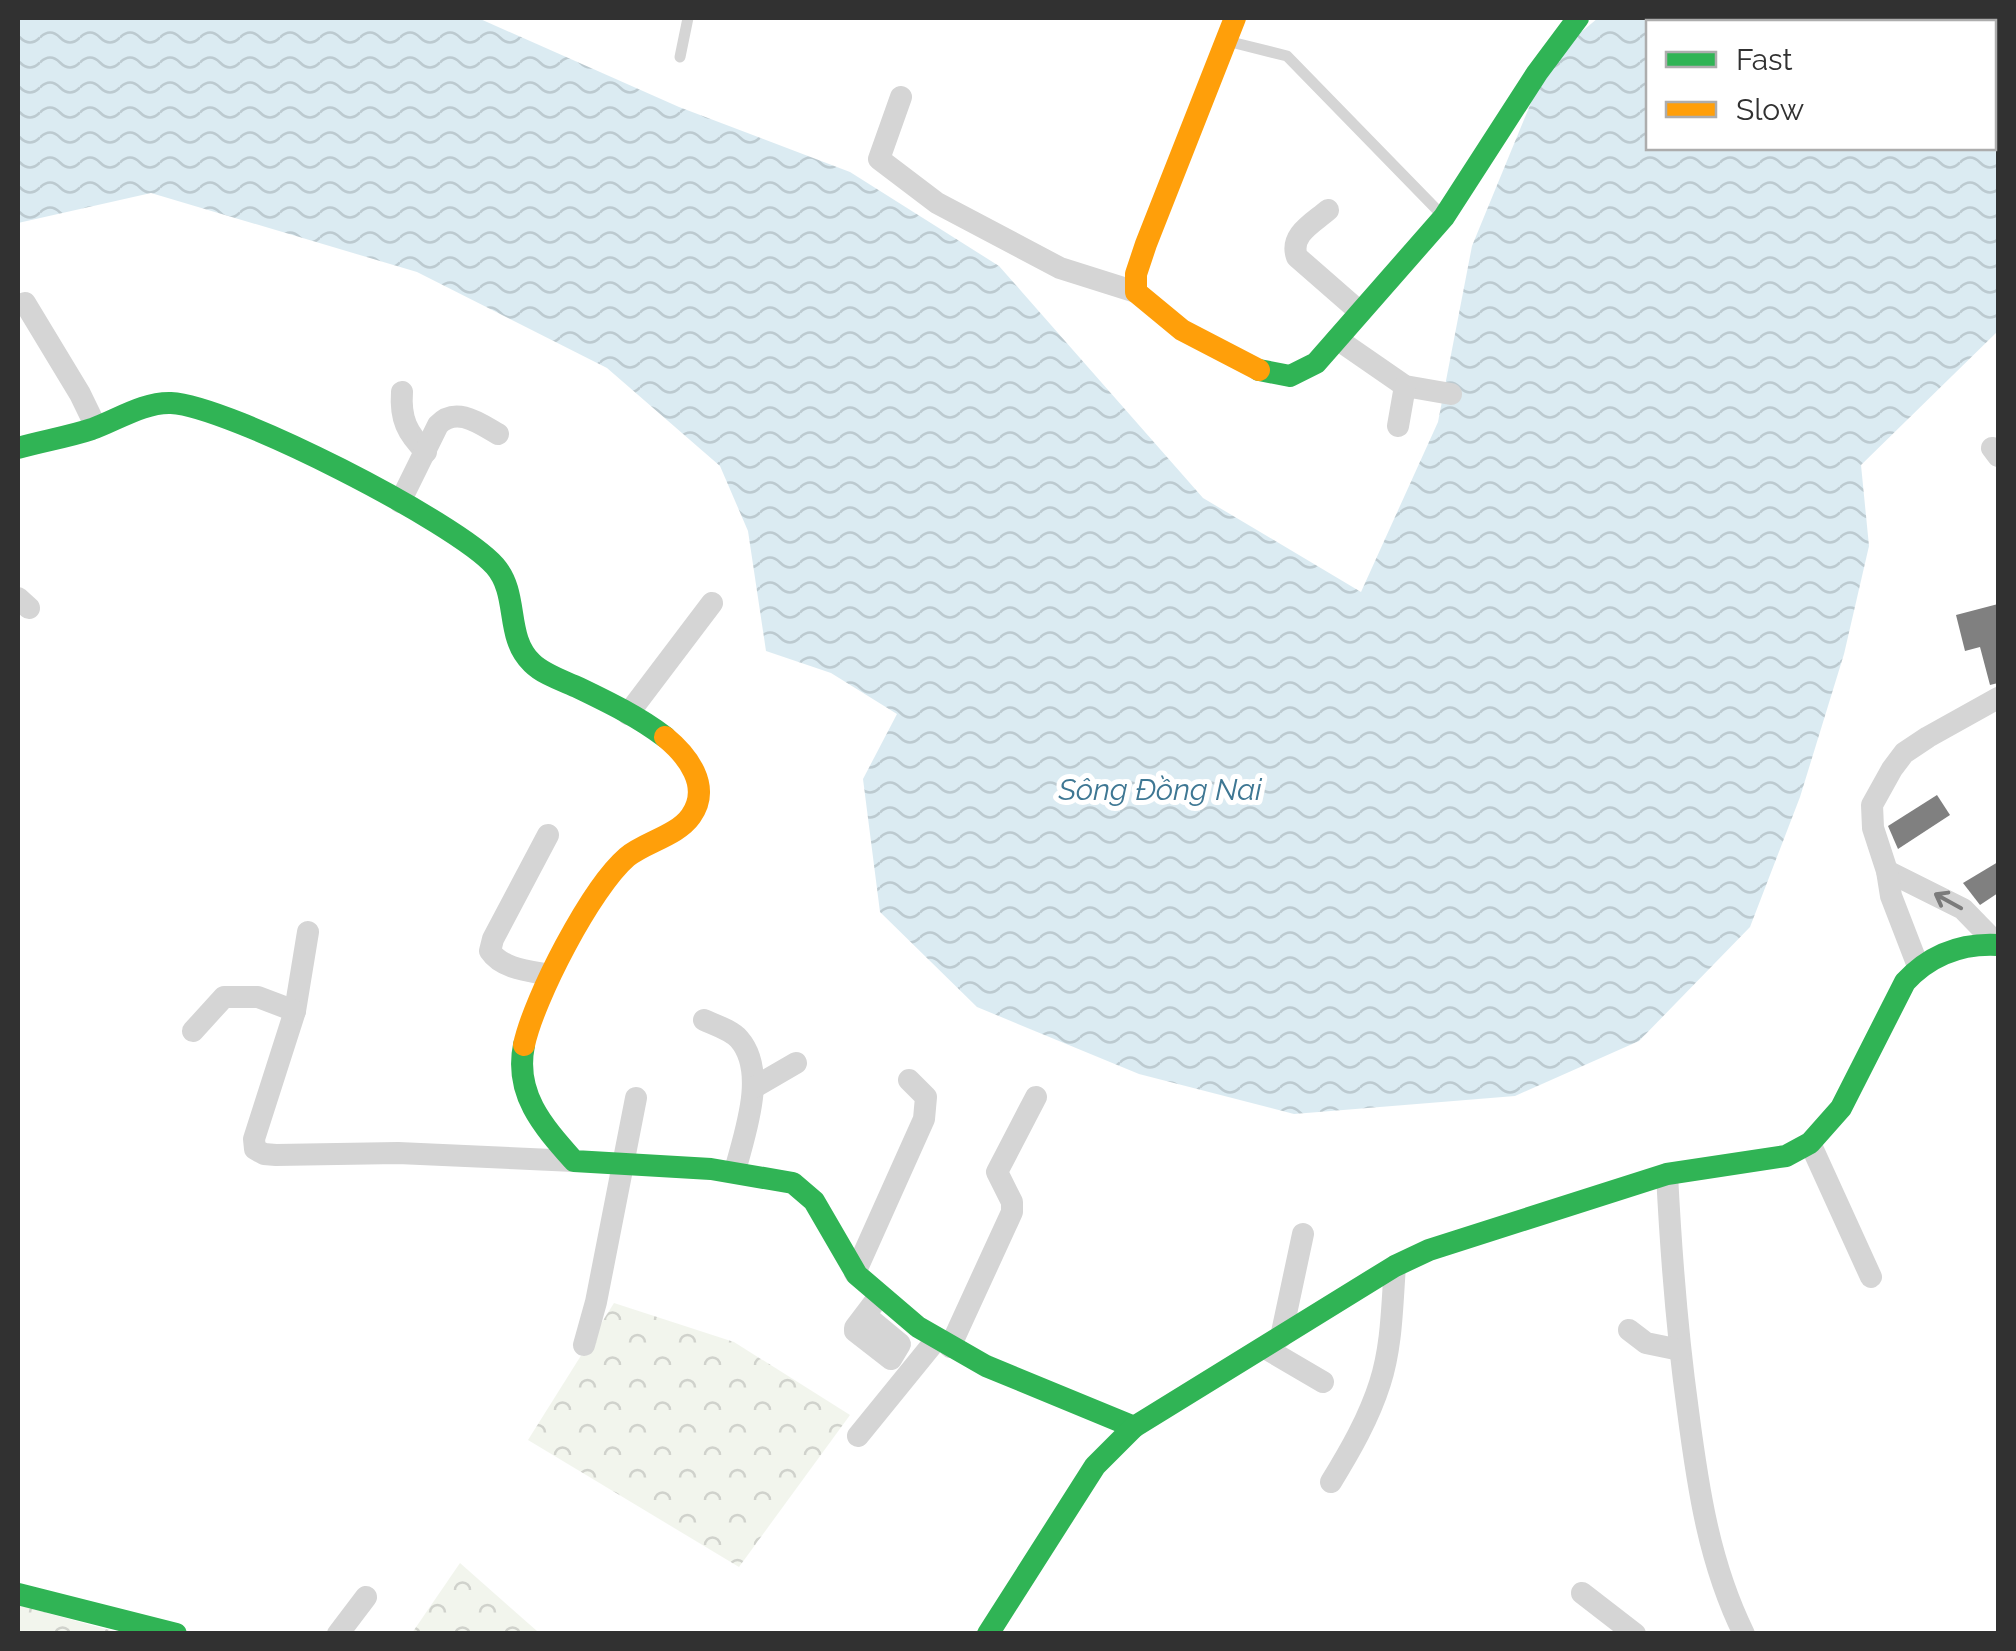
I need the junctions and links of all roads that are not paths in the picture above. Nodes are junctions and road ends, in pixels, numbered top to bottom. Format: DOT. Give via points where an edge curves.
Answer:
graph roads {
  1 [pos="688,18"];
  2 [pos="1235,18"];
  3 [pos="1578,18"];
  4 [pos="1227,41"];
  5 [pos="680,57"];
  6 [pos="900,97"];
  7 [pos="1328,210"];
  8 [pos="1444,217"];
  9 [pos="1136,292"];
  10 [pos="24,303"];
  11 [pos="1360,312"];
  12 [pos="1338,339"];
  13 [pos="1405,386"];
  14 [pos="402,392"];
  15 [pos="1451,394"];
  16 [pos="1398,426"];
  17 [pos="96,428"];
  18 [pos="498,434"];
  19 [pos="18,448"];
  20 [pos="426,452"];
  21 [pos="400,502"];
  22 [pos="712,603"];
  23 [pos="1998,698"];
  24 [pos="628,714"];
  25 [pos="548,835"];
  26 [pos="1888,870"];
  27 [pos="308,932"];
  28 [pos="1998,945"];
  29 [pos="1918,966"];
  30 [pos="550,975"];
  31 [pos="295,1011"];
  32 [pos="704,1020"];
  33 [pos="193,1030"];
  34 [pos="796,1063"];
  35 [pos="909,1080"];
  36 [pos="753,1088"];
  37 [pos="1036,1096"];
  38 [pos="636,1098"];
  39 [pos="1810,1143"];
  40 [pos="574,1161"];
  41 [pos="621,1164"];
  42 [pos="735,1171"];
  43 [pos="1667,1174"];
  44 [pos="1303,1234"];
  45 [pos="1394,1266"];
  46 [pos="855,1274"];
  47 [pos="1871,1276"];
  48 [pos="880,1295"];
  49 [pos="865,1314"];
  50 [pos="1629,1330"];
  51 [pos="1273,1342"];
  52 [pos="943,1343"];
  53 [pos="584,1345"];
  54 [pos="1680,1350"];
  55 [pos="1323,1382"];
  56 [pos="1134,1427"];
  57 [pos="858,1436"];
  58 [pos="1330,1482"];
  59 [pos="1582,1593"];
  60 [pos="18,1594"];
  61 [pos="366,1596"];
  62 [pos="162,1632"];
  63 [pos="338,1634"];
  64 [pos="988,1634"];
  65 [pos="1635,1634"];
  66 [pos="1744,1634"];
  1 -- 5 [label="lane"];
  2 -- 4 [label="street"];
  3 -- 8 [label="street"];
  4 -- 8 [label="lane" via="1287,56"];
  4 -- 9 [label="street" via="1146,244"];
  6 -- 9 [label="street" via="879,158 937,203 1060,268"];
  7 -- 11 [label="street" via="1293,247"];
  8 -- 11 [label="street"];
  9 -- 12 [label="street" via="1185,331 1280,376 1303,372"];
  10 -- 17 [label="street"];
  11 -- 12 [label="street"];
  12 -- 13 [label="street"];
  13 -- 15 [label="street"];
  13 -- 16 [label="street"];
  14 -- 20 [label="street" via="400,413"];
  17 -- 19 [label="street"];
  17 -- 21 [label="street" via="142,408 188,404"];
  18 -- 20 [label="street" via="446,416"];
  20 -- 21 [label="street"];
  21 -- 24 [label="street" via="495,566 505,580 522,656"];
  22 -- 24 [label="street"];
  23 -- 26 [label="street" via="1928,736 1892,769 1872,806 1872,828"];
  24 -- 30 [label="street" via="679,748 696,772 698,799 681,825 615,867"];
  25 -- 30 [label="street" via="490,951 505,964"];
  28 -- 26 [label="street, one-way" via="1963,909"];
  26 -- 29 [label="street" via="1890,896"];
  27 -- 31 [label="street"];
  28 -- 29 [label="street" via="1960,947"];
  29 -- 39 [label="street" via="1841,1108"];
  30 -- 40 [label="street" via="525,1039 520,1080"];
  31 -- 33 [label="street" via="258,997 224,997"];
  31 -- 40 [label="street" via="254,1139 264,1154"];
  32 -- 36 [label="street" via="736,1034"];
  34 -- 36 [label="street"];
  35 -- 46 [label="street" via="926,1096 924,1119"];
  36 -- 42 [label="street"];
  37 -- 52 [label="street" via="996,1172 1012,1212"];
  38 -- 41 [label="street"];
  39 -- 43 [label="street" via="1786,1156"];
  39 -- 47 [label="street"];
  40 -- 41 [label="street"];
  41 -- 42 [label="street"];
  41 -- 53 [label="street"];
  42 -- 46 [label="street" via="786,1180 809,1194"];
  43 -- 45 [label="street"];
  43 -- 54 [label="street"];
  44 -- 51 [label="street"];
  45 -- 51 [label="street"];
  45 -- 58 [label="street" via="1380,1385"];
  46 -- 48 [label="street"];
  48 -- 49 [label="street"];
  48 -- 52 [label="street"];
  50 -- 54 [label="street"];
  51 -- 55 [label="street"];
  51 -- 56 [label="street"];
  52 -- 56 [label="street" via="992,1371"];
  52 -- 57 [label="street"];
  54 -- 66 [label="street" via="1703,1522"];
  56 -- 64 [label="street" via="1096,1466"];
  59 -- 65 [label="street"];
  60 -- 62 [label="street"];
  61 -- 63 [label="street"];
}
